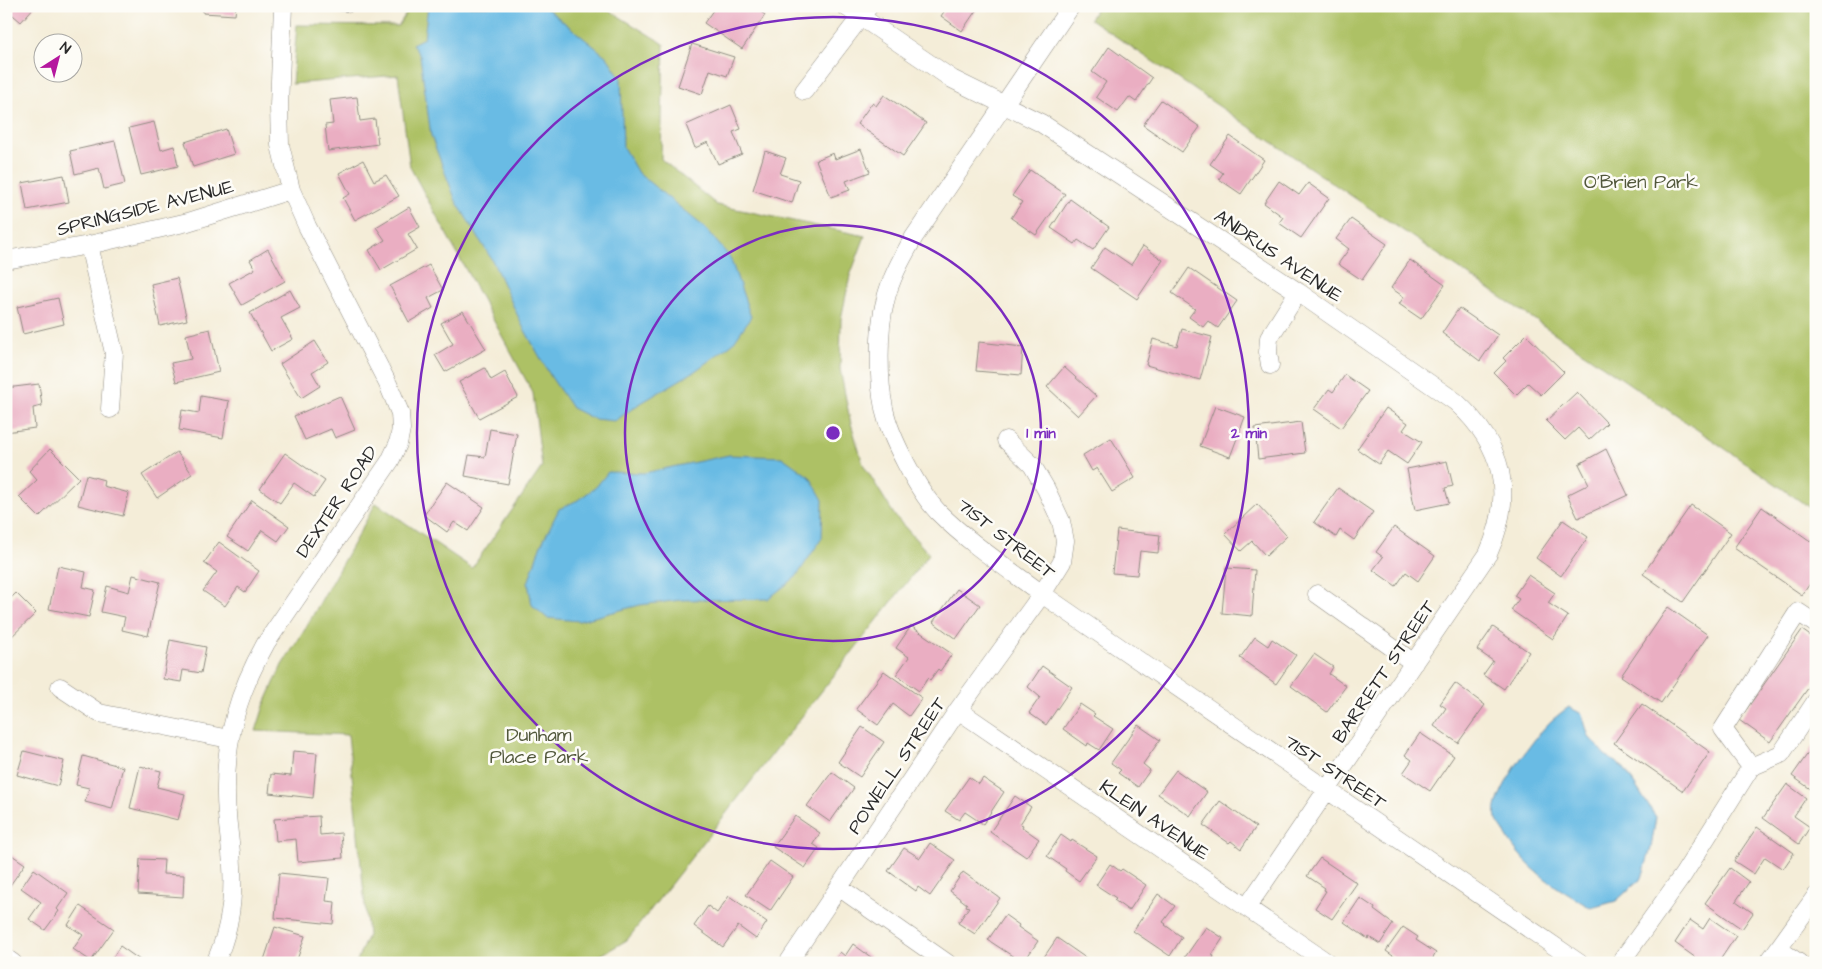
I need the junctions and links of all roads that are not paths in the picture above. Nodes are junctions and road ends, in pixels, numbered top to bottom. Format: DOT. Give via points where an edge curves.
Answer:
graph roads {
  1 [pos="283,6"];
  2 [pos="845,6"];
  3 [pos="1071,6"];
  4 [pos="866,12"];
  5 [pos="804,91"];
  6 [pos="1004,105"];
  7 [pos="291,190"];
  8 [pos="90,245"];
  9 [pos="6,260"];
  10 [pos="1298,292"];
  11 [pos="1270,365"];
  12 [pos="110,409"];
  13 [pos="1006,440"];
  14 [pos="1500,470"];
  15 [pos="1042,594"];
  16 [pos="1317,594"];
  17 [pos="1816,624"];
  18 [pos="1414,663"];
  19 [pos="60,687"];
  20 [pos="1816,701"];
  21 [pos="958,710"];
  22 [pos="229,739"];
  23 [pos="1751,768"];
  24 [pos="1327,790"];
  25 [pos="840,888"];
  26 [pos="1816,896"];
  27 [pos="1246,907"];
  28 [pos="1773,956"];
  29 [pos="6,958"];
  30 [pos="14,963"];
  31 [pos="215,963"];
  32 [pos="788,963"];
  33 [pos="947,963"];
  34 [pos="1328,963"];
  35 [pos="1579,963"];
  36 [pos="1620,963"];
  37 [pos="1799,963"];
  1 -- 7 [label="street, DEXTER ROAD" via="280,145"];
  2 -- 4 [label="street"];
  3 -- 6 [label="street, 71ST STREET"];
  4 -- 5 [label="street"];
  4 -- 6 [label="street" via="952,79"];
  6 -- 10 [label="street, ANDRUS AVENUE" via="1041,123"];
  6 -- 15 [label="street, 71ST STREET" via="900,261 885,303 880,334 881,376 884,409 895,441 914,478 937,510 971,541"];
  7 -- 8 [label="street, SPRINGSIDE AVENUE" via="196,220"];
  7 -- 22 [label="street, DEXTER ROAD" via="388,384 400,412 400,429 398,444 390,461 266,643 245,685"];
  8 -- 9 [label="street, SPRINGSIDE AVENUE"];
  8 -- 12 [label="street" via="114,353"];
  10 -- 11 [label="street" via="1269,338"];
  10 -- 14 [label="street, ANDRUS AVENUE" via="1456,402 1483,431"];
  13 -- 15 [label="street, POWELL STREET" via="1032,465 1061,520 1065,541 1062,562"];
  14 -- 18 [label="street, BARRETT STREET" via="1502,511 1495,539"];
  15 -- 21 [label="street, POWELL STREET"];
  15 -- 24 [label="street, 71ST STREET"];
  16 -- 18 [label="street"];
  17 -- 23 [label="street" via="1798,612 1723,729"];
  18 -- 24 [label="street, BARRETT STREET"];
  19 -- 22 [label="street" via="99,714"];
  20 -- 23 [label="street" via="1781,754"];
  21 -- 25 [label="street, POWELL STREET"];
  21 -- 27 [label="street, KLEIN AVENUE"];
  22 -- 31 [label="street, DEXTER ROAD" via="226,795 232,890 226,931"];
  23 -- 36 [label="street" via="1683,875"];
  24 -- 27 [label="street, BARRETT STREET"];
  24 -- 35 [label="street, 71ST STREET"];
  25 -- 32 [label="street, POWELL STREET"];
  25 -- 33 [label="street"];
  26 -- 28 [label="street"];
  27 -- 34 [label="street, KLEIN AVENUE"];
  28 -- 37 [label="street"];
  29 -- 30 [label="street"];
}
